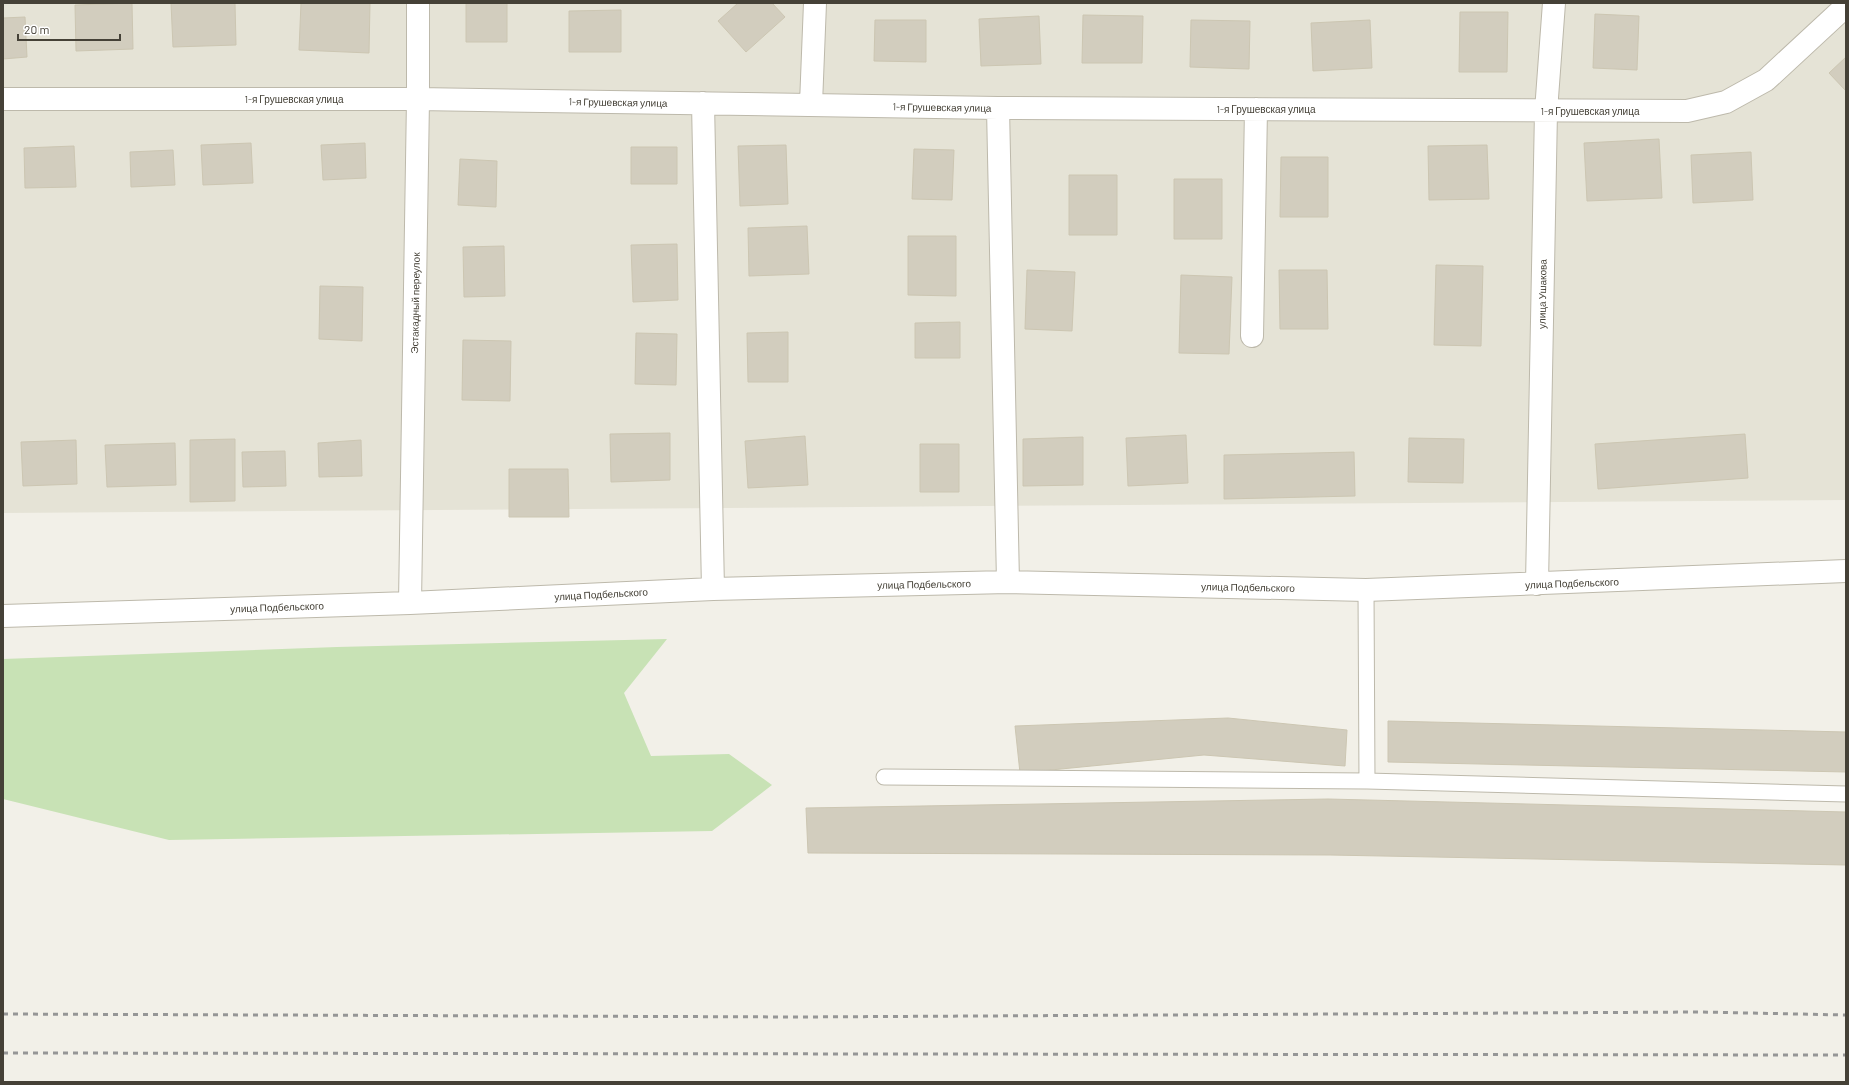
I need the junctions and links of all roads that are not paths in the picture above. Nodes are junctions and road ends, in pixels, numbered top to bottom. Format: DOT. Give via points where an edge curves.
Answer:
graph roads {
  1 [pos="418,3"];
  2 [pos="815,3"];
  3 [pos="1554,3"];
  4 [pos="1846,6"];
  5 [pos="3,99"];
  6 [pos="418,100"];
  7 [pos="704,104"];
  8 [pos="811,104"];
  9 [pos="998,108"];
  10 [pos="1256,109"];
  11 [pos="1546,111"];
  12 [pos="1252,336"];
  13 [pos="1846,571"];
  14 [pos="1008,582"];
  15 [pos="1537,584"];
  16 [pos="713,589"];
  17 [pos="1366,590"];
  18 [pos="410,603"];
  19 [pos="3,616"];
  20 [pos="884,777"];
  21 [pos="1367,781"];
  22 [pos="1846,794"];
  1 -- 6 [label="street, Эстакадный переулок"];
  2 -- 8 [label="street"];
  3 -- 11 [label="street, улица Ушакова"];
  4 -- 11 [label="street, 1-я Грушевская улица" via="1766,80 1726,102 1687,111"];
  5 -- 6 [label="street, 1-я Грушевская улица"];
  6 -- 7 [label="street, 1-я Грушевская улица"];
  6 -- 18 [label="street, Эстакадный переулок"];
  7 -- 8 [label="street, 1-я Грушевская улица"];
  7 -- 16 [label="street"];
  8 -- 9 [label="street, 1-я Грушевская улица"];
  9 -- 10 [label="street, 1-я Грушевская улица"];
  9 -- 14 [label="street"];
  10 -- 11 [label="street, 1-я Грушевская улица"];
  10 -- 12 [label="street"];
  11 -- 15 [label="street, улица Ушакова"];
  13 -- 15 [label="street, улица Подбельского"];
  14 -- 16 [label="street, улица Подбельского"];
  14 -- 17 [label="street, улица Подбельского"];
  15 -- 17 [label="street, улица Подбельского"];
  16 -- 18 [label="street, улица Подбельского"];
  17 -- 21 [label="lane"];
  18 -- 19 [label="street, улица Подбельского"];
  20 -- 21 [label="lane"];
  21 -- 22 [label="lane"];
}
